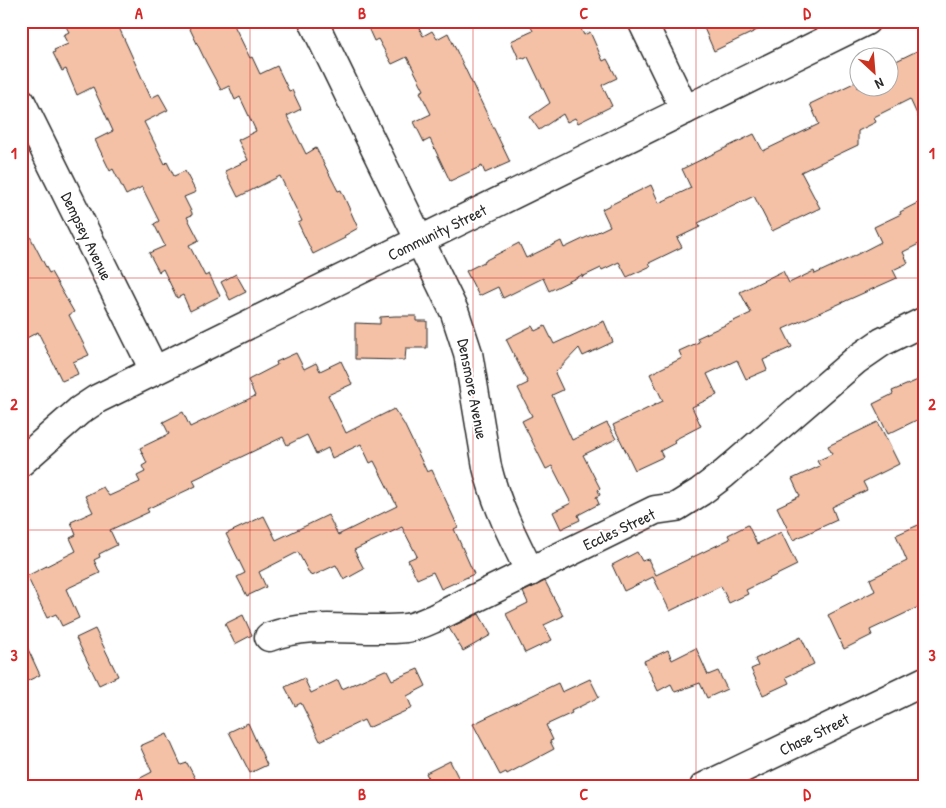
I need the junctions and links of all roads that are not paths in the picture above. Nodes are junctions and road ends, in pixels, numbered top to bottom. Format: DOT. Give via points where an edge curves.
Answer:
graph roads {
  1 [pos="313,21"];
  2 [pos="642,21"];
  3 [pos="866,21"];
  4 [pos="21,102"];
  5 [pos="685,110"];
  6 [pos="420,241"];
  7 [pos="925,321"];
  8 [pos="154,370"];
  9 [pos="23,457"];
  10 [pos="530,572"];
  11 [pos="269,637"];
  12 [pos="925,681"];
  13 [pos="704,787"];
  1 -- 6 [label="street, Densmore Avenue"];
  2 -- 5 [label="street"];
  3 -- 5 [label="street, Community Street"];
  4 -- 8 [label="street, Dempsey Avenue"];
  5 -- 6 [label="street, Community Street"];
  6 -- 8 [label="street, Community Street"];
  6 -- 10 [label="street, Densmore Avenue" via="463,335 491,485"];
  7 -- 10 [label="street, Eccles Street" via="882,342 856,360 700,492 676,507 655,510"];
  8 -- 9 [label="street, Community Street" via="97,399"];
  10 -- 11 [label="street, Eccles Street" via="409,628 311,627"];
  12 -- 13 [label="street, Chase Street"];
}
